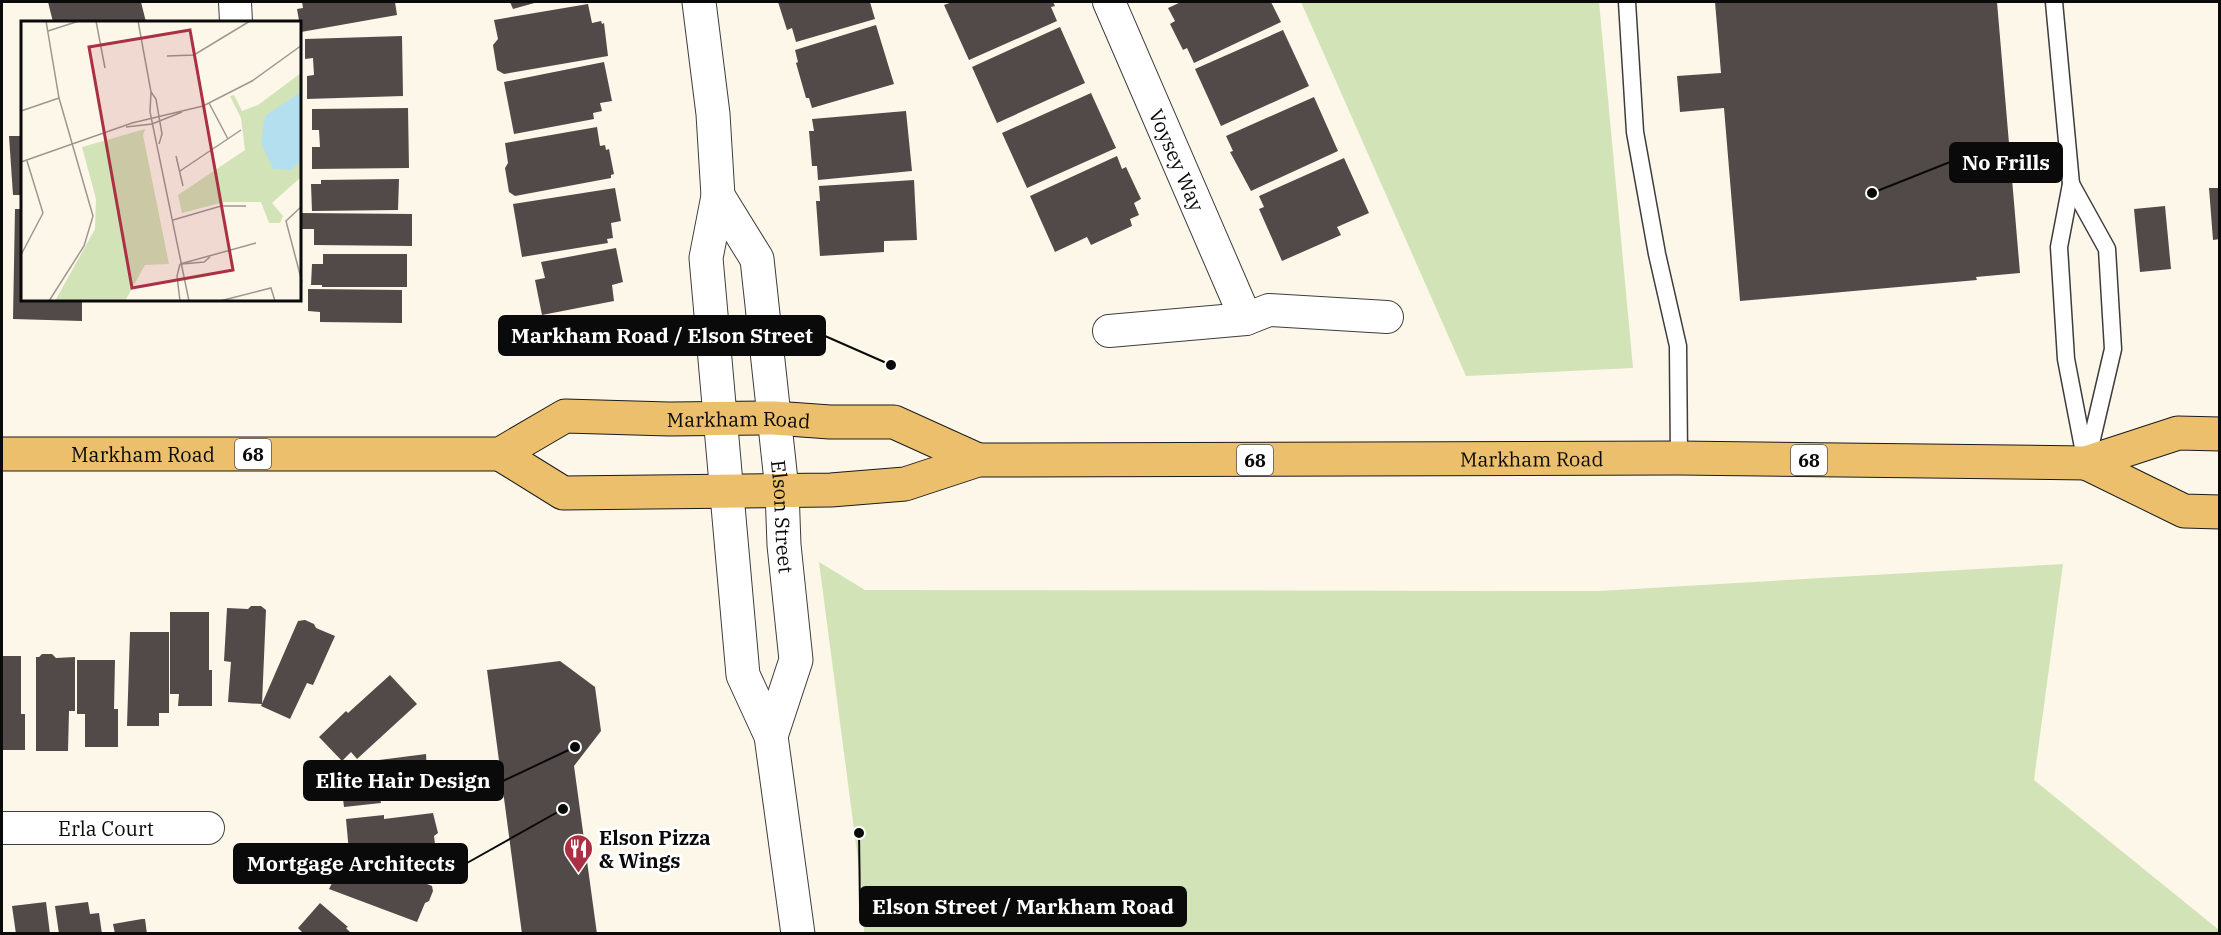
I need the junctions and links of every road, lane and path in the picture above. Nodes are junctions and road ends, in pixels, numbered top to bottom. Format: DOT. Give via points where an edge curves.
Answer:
graph roads {
  1 [pos="235,2"];
  2 [pos="699,2"];
  3 [pos="1109,2"];
  4 [pos="1627,2"];
  5 [pos="2054,2"];
  6 [pos="236,21"];
  7 [pos="2071,184"];
  8 [pos="718,196"];
  9 [pos="1387,317"];
  10 [pos="1246,319"];
  11 [pos="1109,331"];
  12 [pos="722,418"];
  13 [pos="774,418"];
  14 [pos="2220,434"];
  15 [pos="2,454"];
  16 [pos="501,454"];
  17 [pos="1679,458"];
  18 [pos="978,460"];
  19 [pos="2086,463"];
  20 [pos="782,490"];
  21 [pos="727,492"];
  22 [pos="2220,512"];
  23 [pos="771,736"];
  24 [pos="2,828"];
  25 [pos="208,828"];
  26 [pos="798,933"];
  1 -- 6 [label="street"];
  2 -- 8 [label="street, Elson Street" via="713,114"];
  3 -- 10 [label="street, Voysey Way"];
  4 -- 17 [label="lane" via="1635,132 1678,346"];
  5 -- 7 [label="lane"];
  7 -- 19 [label="lane" via="2059,247 2066,359"];
  7 -- 19 [label="lane" via="2108,249 2113,349"];
  8 -- 12 [label="street, Elson Street" via="706,258"];
  8 -- 13 [label="street, Elson Street" via="757,259"];
  9 -- 10 [label="street" via="1269,310"];
  10 -- 11 [label="street"];
  12 -- 13 [label="main road, Markham Road / 68"];
  12 -- 16 [label="main road, Markham Road / 68" via="565,416"];
  12 -- 21 [label="street, Elson Street"];
  13 -- 18 [label="main road, Markham Road / 68" via="894,422"];
  13 -- 20 [label="street, Elson Street"];
  14 -- 19 [label="main road, Markham Road / 68" via="2178,433"];
  15 -- 16 [label="main road, Markham Road / 68"];
  16 -- 21 [label="main road, Markham Road / 68" via="563,494"];
  17 -- 18 [label="main road, Markham Road / 68"];
  17 -- 19 [label="main road, Markham Road / 68"];
  18 -- 20 [label="main road, Markham Road / 68" via="905,484"];
  19 -- 22 [label="main road, Markham Road / 68" via="2184,511"];
  20 -- 21 [label="main road, Markham Road / 68"];
  20 -- 23 [label="street, Elson Street" via="796,660"];
  21 -- 23 [label="street, Elson Street" via="743,675"];
  23 -- 26 [label="street, Elson Street"];
  24 -- 25 [label="street, Erla Court"];
}
